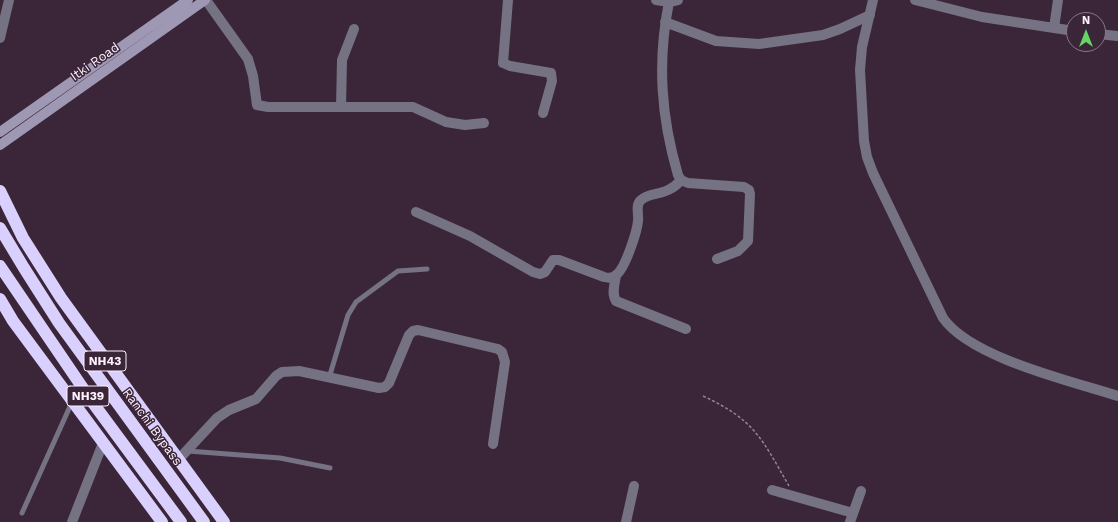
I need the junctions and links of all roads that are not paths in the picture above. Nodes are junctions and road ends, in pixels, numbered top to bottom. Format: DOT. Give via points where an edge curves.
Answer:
graph roads {
  1 [pos="9,0"];
  2 [pos="188,0"];
  3 [pos="206,0"];
  4 [pos="508,0"];
  5 [pos="656,0"];
  6 [pos="873,0"];
  7 [pos="915,0"];
  8 [pos="1058,0"];
  9 [pos="674,1"];
  10 [pos="870,15"];
  11 [pos="665,22"];
  12 [pos="1054,28"];
  13 [pos="354,29"];
  14 [pos="1066,30"];
  15 [pos="1106,35"];
  16 [pos="1117,36"];
  17 [pos="0,38"];
  18 [pos="341,107"];
  19 [pos="543,113"];
  20 [pos="484,123"];
  21 [pos="0,132"];
  22 [pos="0,145"];
  23 [pos="682,180"];
  24 [pos="0,191"];
  25 [pos="416,212"];
  26 [pos="0,228"];
  27 [pos="717,259"];
  28 [pos="0,266"];
  29 [pos="428,268"];
  30 [pos="616,275"];
  31 [pos="0,299"];
  32 [pos="686,329"];
  33 [pos="329,378"];
  34 [pos="1118,396"];
  35 [pos="72,401"];
  36 [pos="103,443"];
  37 [pos="493,444"];
  38 [pos="187,450"];
  39 [pos="178,460"];
  40 [pos="330,468"];
  41 [pos="634,486"];
  42 [pos="772,490"];
  43 [pos="861,492"];
  44 [pos="22,513"];
  45 [pos="851,518"];
  46 [pos="72,522"];
  47 [pos="162,522"];
  48 [pos="181,522"];
  49 [pos="204,522"];
  50 [pos="224,522"];
  51 [pos="626,522"];
  1 -- 17 [label="street"];
  2 -- 21 [label="main road"];
  3 -- 18 [label="street" via="248,59 257,105 268,108"];
  3 -- 22 [label="main road, Itki Road"];
  4 -- 19 [label="street" via="503,63 551,73 552,81"];
  5 -- 9 [label="street"];
  6 -- 10 [label="street"];
  7 -- 12 [label="street" via="982,17"];
  8 -- 12 [label="street"];
  9 -- 11 [label="street"];
  10 -- 11 [label="street" via="823,35 759,44 716,41"];
  10 -- 34 [label="street" via="862,47 860,70 867,157 943,318 960,336 987,350 1032,368"];
  11 -- 23 [label="street" via="662,102 676,169"];
  12 -- 14 [label="street"];
  13 -- 18 [label="street" via="342,64"];
  15 -- 16 [label="street"];
  18 -- 20 [label="street" via="413,107 446,122 465,125"];
  23 -- 27 [label="street" via="688,183 744,187 749,190 748,241 738,251"];
  23 -- 30 [label="street" via="668,191 639,201 637,228 624,264"];
  24 -- 39 [label="highway, NH43" via="23,238 61,298"];
  25 -- 30 [label="street" via="470,236 533,272 545,272 553,260 559,260 604,278"];
  26 -- 49 [label="highway, Ranchi Bypass / NH39" via="59,323"];
  28 -- 48 [label="highway, NH39" via="93,403"];
  29 -- 33 [label="lane" via="398,271 356,302 348,315"];
  30 -- 32 [label="street" via="616,301"];
  31 -- 35 [label="highway" via="13,321"];
  33 -- 37 [label="street" via="385,387 409,335 418,330 498,349 506,362"];
  33 -- 38 [label="street" via="299,371 282,372 256,399 217,418"];
  35 -- 36 [label="highway"];
  35 -- 44 [label="lane"];
  36 -- 46 [label="street"];
  36 -- 47 [label="highway"];
  38 -- 39 [label="street"];
  38 -- 40 [label="lane" via="280,458"];
  39 -- 50 [label="highway, NH43"];
  41 -- 51 [label="street"];
  42 -- 45 [label="street" via="795,496"];
  43 -- 45 [label="street"];
}
